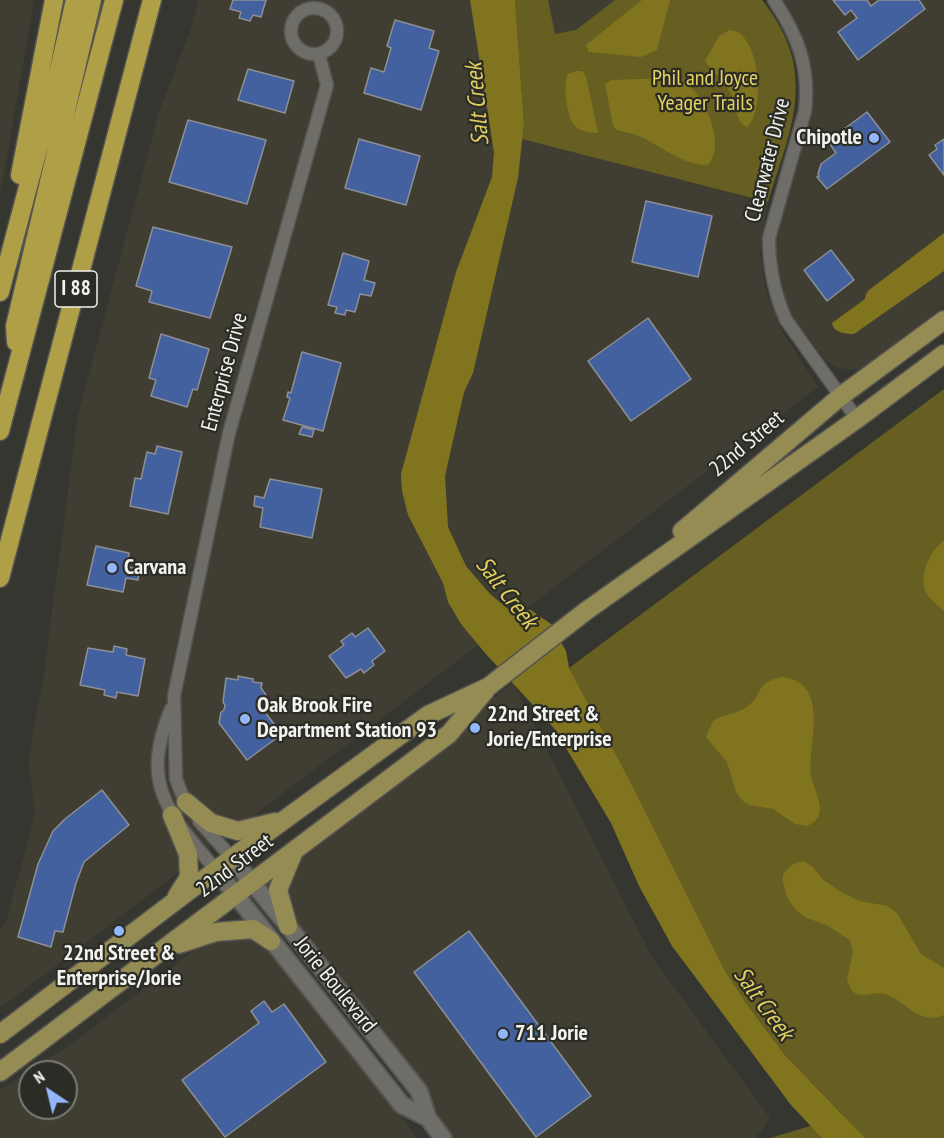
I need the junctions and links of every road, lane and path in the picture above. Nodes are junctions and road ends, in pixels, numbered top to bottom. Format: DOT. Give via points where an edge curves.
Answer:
graph roads {
  1 [pos="54,0"];
  2 [pos="75,0"];
  3 [pos="92,0"];
  4 [pos="114,0"];
  5 [pos="152,0"];
  6 [pos="774,0"];
  7 [pos="319,55"];
  8 [pos="0,280"];
  9 [pos="0,292"];
  10 [pos="944,321"];
  11 [pos="944,354"];
  12 [pos="16,371"];
  13 [pos="841,396"];
  14 [pos="857,419"];
  15 [pos="0,431"];
  16 [pos="0,578"];
  17 [pos="586,611"];
  18 [pos="488,687"];
  19 [pos="173,705"];
  20 [pos="186,802"];
  21 [pos="172,815"];
  22 [pos="286,819"];
  23 [pos="294,851"];
  24 [pos="232,858"];
  25 [pos="216,870"];
  26 [pos="251,884"];
  27 [pos="236,896"];
  28 [pos="170,905"];
  29 [pos="288,926"];
  30 [pos="271,941"];
  31 [pos="166,948"];
  32 [pos="0,1034"];
  33 [pos="0,1072"];
  34 [pos="428,1118"];
  35 [pos="444,1138"];
  1 -- 8 [label="highway"];
  2 -- 9 [label="highway"];
  3 -- 12 [label="highway" via="15,326"];
  4 -- 12 [label="highway, I 88"];
  5 -- 16 [label="highway, I 88"];
  6 -- 13 [label="street, Clearwater Drive" via="801,56 807,93 770,238 771,279 786,320"];
  7 -- 19 [label="street, Enterprise Drive" via="327,85 228,438"];
  10 -- 13 [label="main road, 22nd Street"];
  11 -- 14 [label="main road, 22nd Street"];
  12 -- 15 [label="highway, I 88"];
  13 -- 14 [label="street, Clearwater Drive"];
  13 -- 17 [label="main road, 22nd Street"];
  14 -- 17 [label="main road, 22nd Street"];
  17 -- 18 [label="main road, 22nd Street"];
  18 -- 22 [label="main road, 22nd Street" via="428,715"];
  18 -- 23 [label="main road, 22nd Street" via="449,734"];
  19 -- 20 [label="street, Enterprise Drive" via="176,779"];
  19 -- 21 [label="street, Enterprise Drive" via="163,728 158,780"];
  20 -- 22 [label="main road" via="211,823 238,831"];
  20 -- 24 [label="street, Enterprise Drive"];
  21 -- 25 [label="street, Enterprise Drive"];
  21 -- 28 [label="main road" via="188,854 189,878"];
  22 -- 24 [label="main road, 22nd Street"];
  23 -- 26 [label="main road, 22nd Street"];
  23 -- 29 [label="main road" via="278,890"];
  24 -- 25 [label="main road, 22nd Street"];
  24 -- 26 [label="main road, Jorie Boulevard"];
  25 -- 27 [label="main road, Jorie Boulevard"];
  25 -- 28 [label="main road, 22nd Street"];
  26 -- 27 [label="main road, 22nd Street"];
  26 -- 29 [label="main road, Jorie Boulevard"];
  27 -- 30 [label="main road, Jorie Boulevard"];
  27 -- 31 [label="main road, 22nd Street"];
  28 -- 32 [label="main road, 22nd Street"];
  29 -- 34 [label="main road, Jorie Boulevard" via="419,1091"];
  30 -- 31 [label="main road" via="253,929 216,932"];
  30 -- 34 [label="main road, Jorie Boulevard" via="402,1105"];
  31 -- 33 [label="main road, 22nd Street"];
  34 -- 35 [label="main road, Jorie Boulevard"];
}
